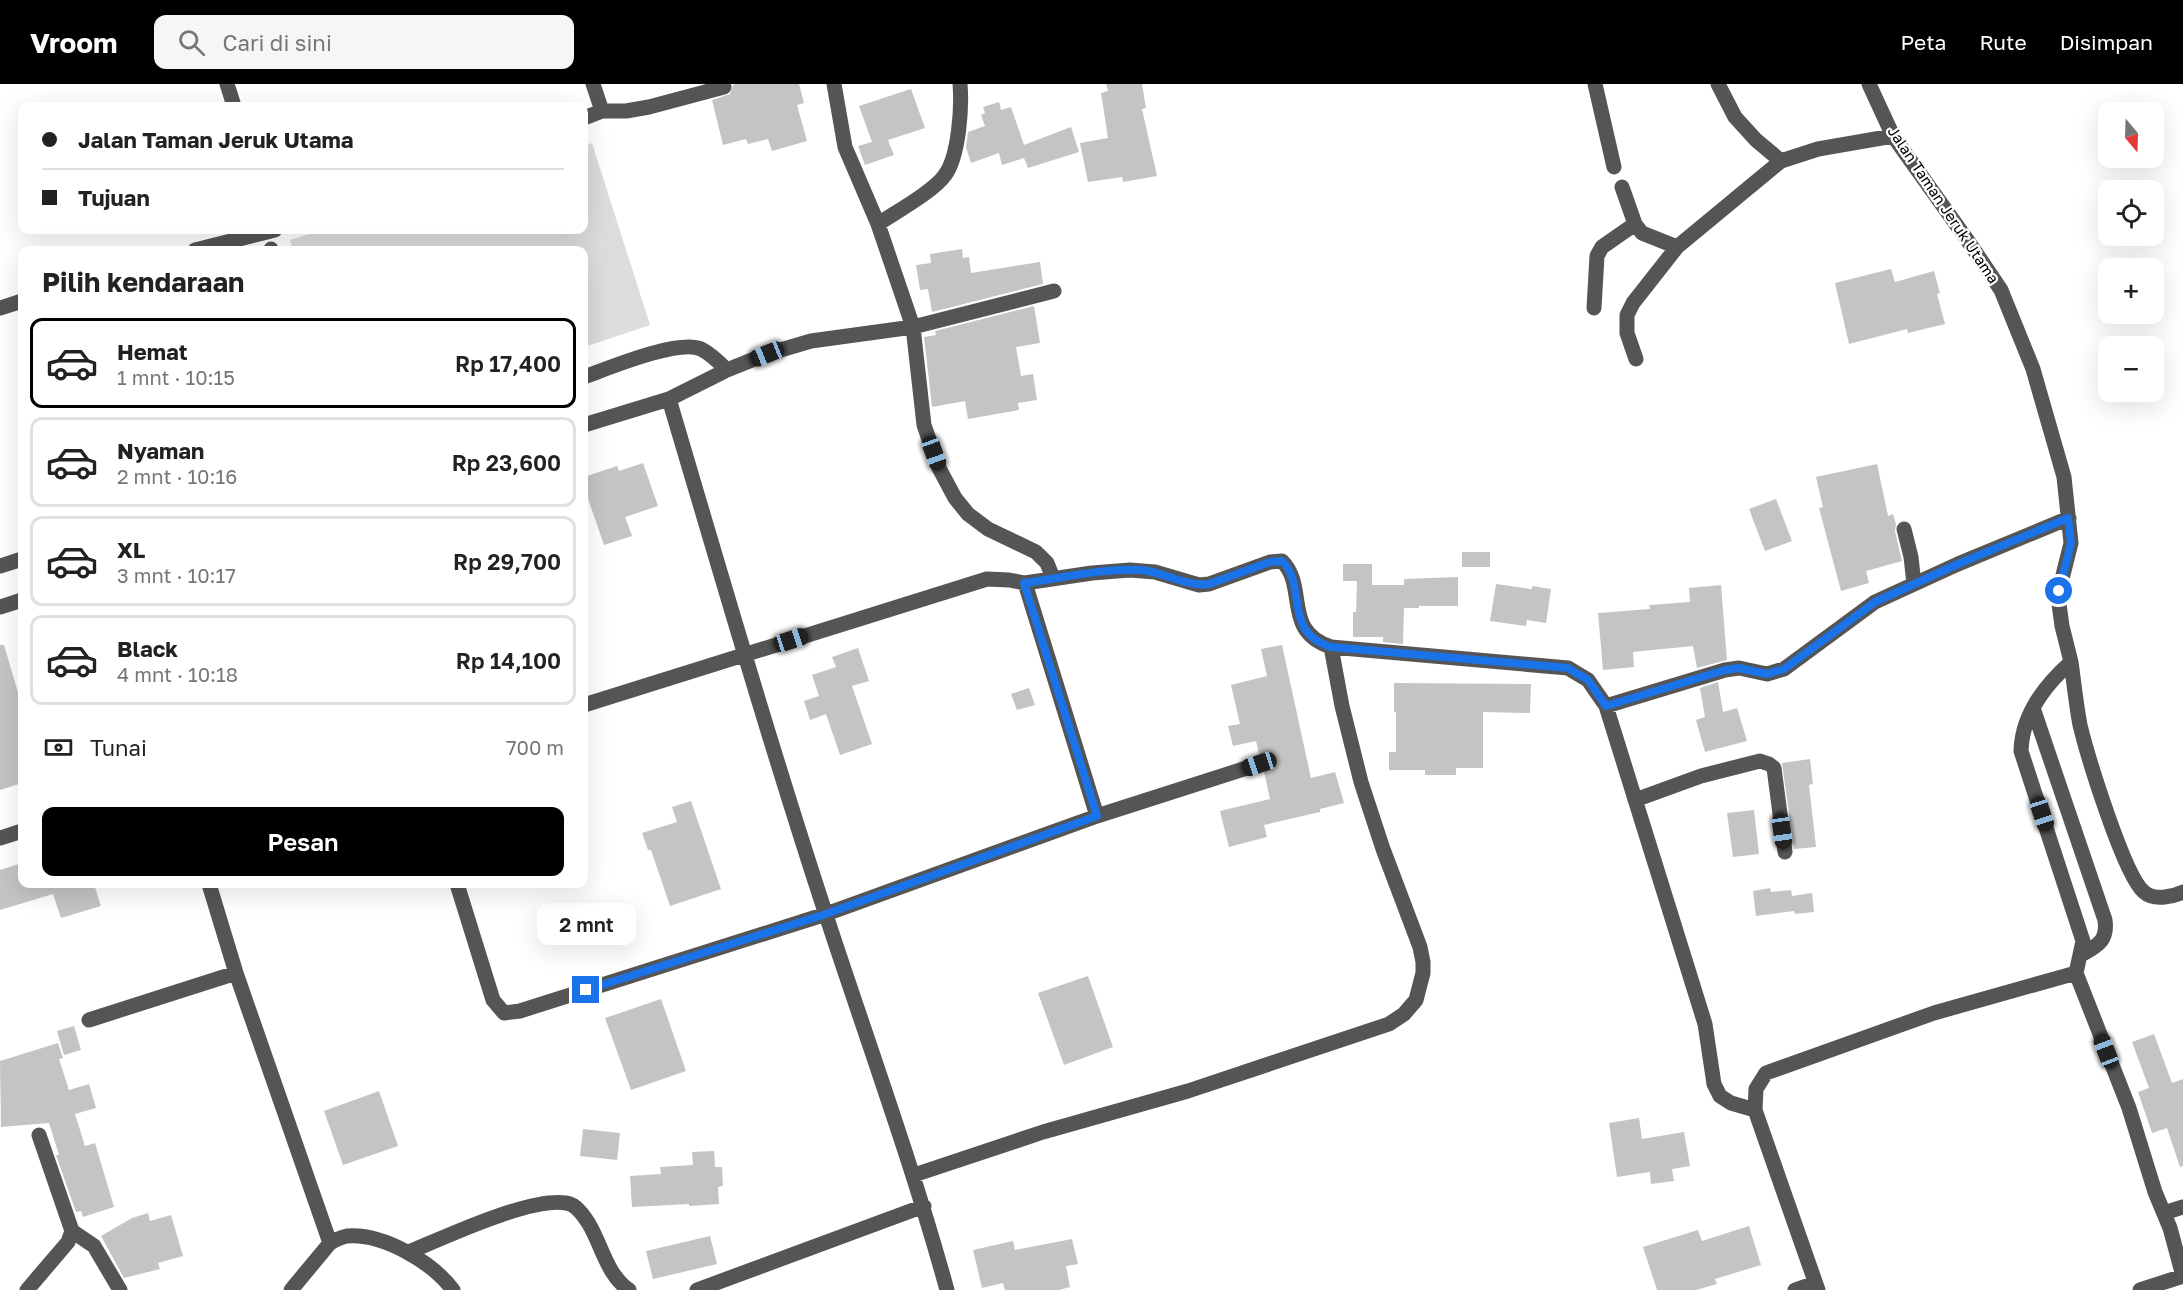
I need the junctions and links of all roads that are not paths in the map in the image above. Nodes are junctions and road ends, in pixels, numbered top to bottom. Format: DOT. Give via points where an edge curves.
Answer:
graph roads {
  1 [pos="227,84"];
  2 [pos="593,84"];
  3 [pos="834,84"];
  4 [pos="960,84"];
  5 [pos="1595,84"];
  6 [pos="1718,84"];
  7 [pos="1869,84"];
  8 [pos="724,87"];
  9 [pos="233,102"];
  10 [pos="602,111"];
  11 [pos="588,116"];
  12 [pos="1893,136"];
  13 [pos="1781,161"];
  14 [pos="1614,167"];
  15 [pos="1622,187"];
  16 [pos="878,224"];
  17 [pos="1635,224"];
  18 [pos="258,234"];
  19 [pos="211,246"];
  20 [pos="1677,247"];
  21 [pos="1054,291"];
  22 [pos="18,302"];
  23 [pos="0,308"];
  24 [pos="1594,308"];
  25 [pos="913,327"];
  26 [pos="1636,359"];
  27 [pos="727,370"];
  28 [pos="588,376"];
  29 [pos="669,399"];
  30 [pos="588,424"];
  31 [pos="2068,518"];
  32 [pos="1904,529"];
  33 [pos="18,560"];
  34 [pos="0,566"];
  35 [pos="1053,578"];
  36 [pos="1024,583"];
  37 [pos="1914,584"];
  38 [pos="18,601"];
  39 [pos="0,607"];
  40 [pos="1331,647"];
  41 [pos="745,655"];
  42 [pos="2071,662"];
  43 [pos="588,704"];
  44 [pos="1606,706"];
  45 [pos="2033,708"];
  46 [pos="1259,764"];
  47 [pos="1635,800"];
  48 [pos="1097,816"];
  49 [pos="18,832"];
  50 [pos="0,838"];
  51 [pos="1785,852"];
  52 [pos="210,888"];
  53 [pos="458,888"];
  54 [pos="2183,892"];
  55 [pos="826,914"];
  56 [pos="2081,955"];
  57 [pos="236,973"];
  58 [pos="2076,973"];
  59 [pos="89,1020"];
  60 [pos="1755,1110"];
  61 [pos="39,1135"];
  62 [pos="914,1175"];
  63 [pos="924,1206"];
  64 [pos="2183,1207"];
  65 [pos="2164,1213"];
  66 [pos="72,1231"];
  67 [pos="330,1242"];
  68 [pos="409,1252"];
  69 [pos="2183,1276"];
  70 [pos="1816,1286"];
  71 [pos="27,1290"];
  72 [pos="120,1290"];
  73 [pos="291,1290"];
  74 [pos="453,1290"];
  75 [pos="629,1290"];
  76 [pos="697,1290"];
  77 [pos="947,1290"];
  78 [pos="1795,1290"];
  79 [pos="2140,1290"];
  1 -- 9 [label="street"];
  2 -- 10 [label="street"];
  3 -- 16 [label="street" via="845,147"];
  4 -- 16 [label="street" via="953,159 945,175"];
  5 -- 14 [label="street"];
  6 -- 13 [label="street" via="1735,117"];
  7 -- 12 [label="street, Jalan Taman Jeruk Utama"];
  8 -- 10 [label="street" via="649,107"];
  10 -- 11 [label="street"];
  12 -- 13 [label="street" via="1818,149"];
  12 -- 31 [label="street, Jalan Taman Jeruk Utama" via="2001,290 2033,369 2052,430 2064,477"];
  13 -- 20 [label="street"];
  15 -- 17 [label="street"];
  16 -- 25 [label="street"];
  17 -- 20 [label="street" via="1642,233"];
  17 -- 24 [label="street" via="1602,247 1597,256"];
  18 -- 19 [label="street"];
  20 -- 26 [label="street" via="1627,315 1627,333"];
  21 -- 25 [label="street"];
  22 -- 23 [label="street"];
  25 -- 27 [label="street" via="811,341"];
  25 -- 35 [label="street" via="924,424 939,468 955,498 988,529 1036,552 1047,563"];
  27 -- 28 [label="street" via="699,348 677,347"];
  27 -- 29 [label="street"];
  29 -- 30 [label="street"];
  29 -- 41 [label="street"];
  31 -- 37 [label="street"];
  31 -- 42 [label="street, Jalan Taman Jeruk Utama" via="2071,543 2059,604"];
  32 -- 37 [label="street"];
  33 -- 34 [label="street"];
  35 -- 36 [label="street"];
  35 -- 40 [label="street" via="1142,570 1199,585 1282,561 1291,577 1300,617 1309,636"];
  36 -- 41 [label="street" via="987,579 973,582"];
  36 -- 48 [label="street"];
  37 -- 44 [label="street" via="1875,602 1784,669 1767,674 1739,668 1725,670"];
  38 -- 39 [label="street"];
  40 -- 44 [label="street" via="1568,668 1588,680"];
  40 -- 62 [label="street" via="1361,782 1420,947 1423,974 1416,1000 1389,1024"];
  41 -- 43 [label="street"];
  41 -- 55 [label="street"];
  42 -- 45 [label="street" via="2051,680"];
  42 -- 54 [label="street, Jalan Taman Jeruk Utama" via="2080,725 2132,877 2145,894 2159,897"];
  44 -- 47 [label="street"];
  45 -- 56 [label="street" via="2025,723 2021,750 2083,941"];
  45 -- 56 [label="street" via="2105,920 2107,931 2098,945"];
  46 -- 48 [label="street"];
  47 -- 51 [label="street" via="1701,776 1765,762 1774,768"];
  47 -- 60 [label="street" via="1705,1024 1714,1084 1725,1100"];
  48 -- 55 [label="street"];
  49 -- 50 [label="street"];
  52 -- 57 [label="street"];
  53 -- 55 [label="street" via="493,1000 504,1012 520,1011"];
  55 -- 62 [label="street"];
  56 -- 58 [label="street"];
  57 -- 59 [label="street"];
  57 -- 67 [label="street"];
  58 -- 60 [label="street" via="1934,1013 1766,1073 1756,1089"];
  58 -- 65 [label="street" via="2129,1108"];
  60 -- 70 [label="street"];
  61 -- 66 [label="street"];
  62 -- 63 [label="street"];
  63 -- 76 [label="street"];
  63 -- 77 [label="street"];
  64 -- 65 [label="street"];
  65 -- 69 [label="street"];
  66 -- 71 [label="street" via="68,1242"];
  66 -- 72 [label="street" via="94,1246"];
  67 -- 68 [label="street" via="346,1236 363,1238"];
  67 -- 73 [label="street"];
  68 -- 74 [label="street"];
  68 -- 75 [label="street" via="515,1211 553,1202 569,1203 580,1211 613,1274"];
  69 -- 79 [label="street"];
  70 -- 78 [label="street"];
}
